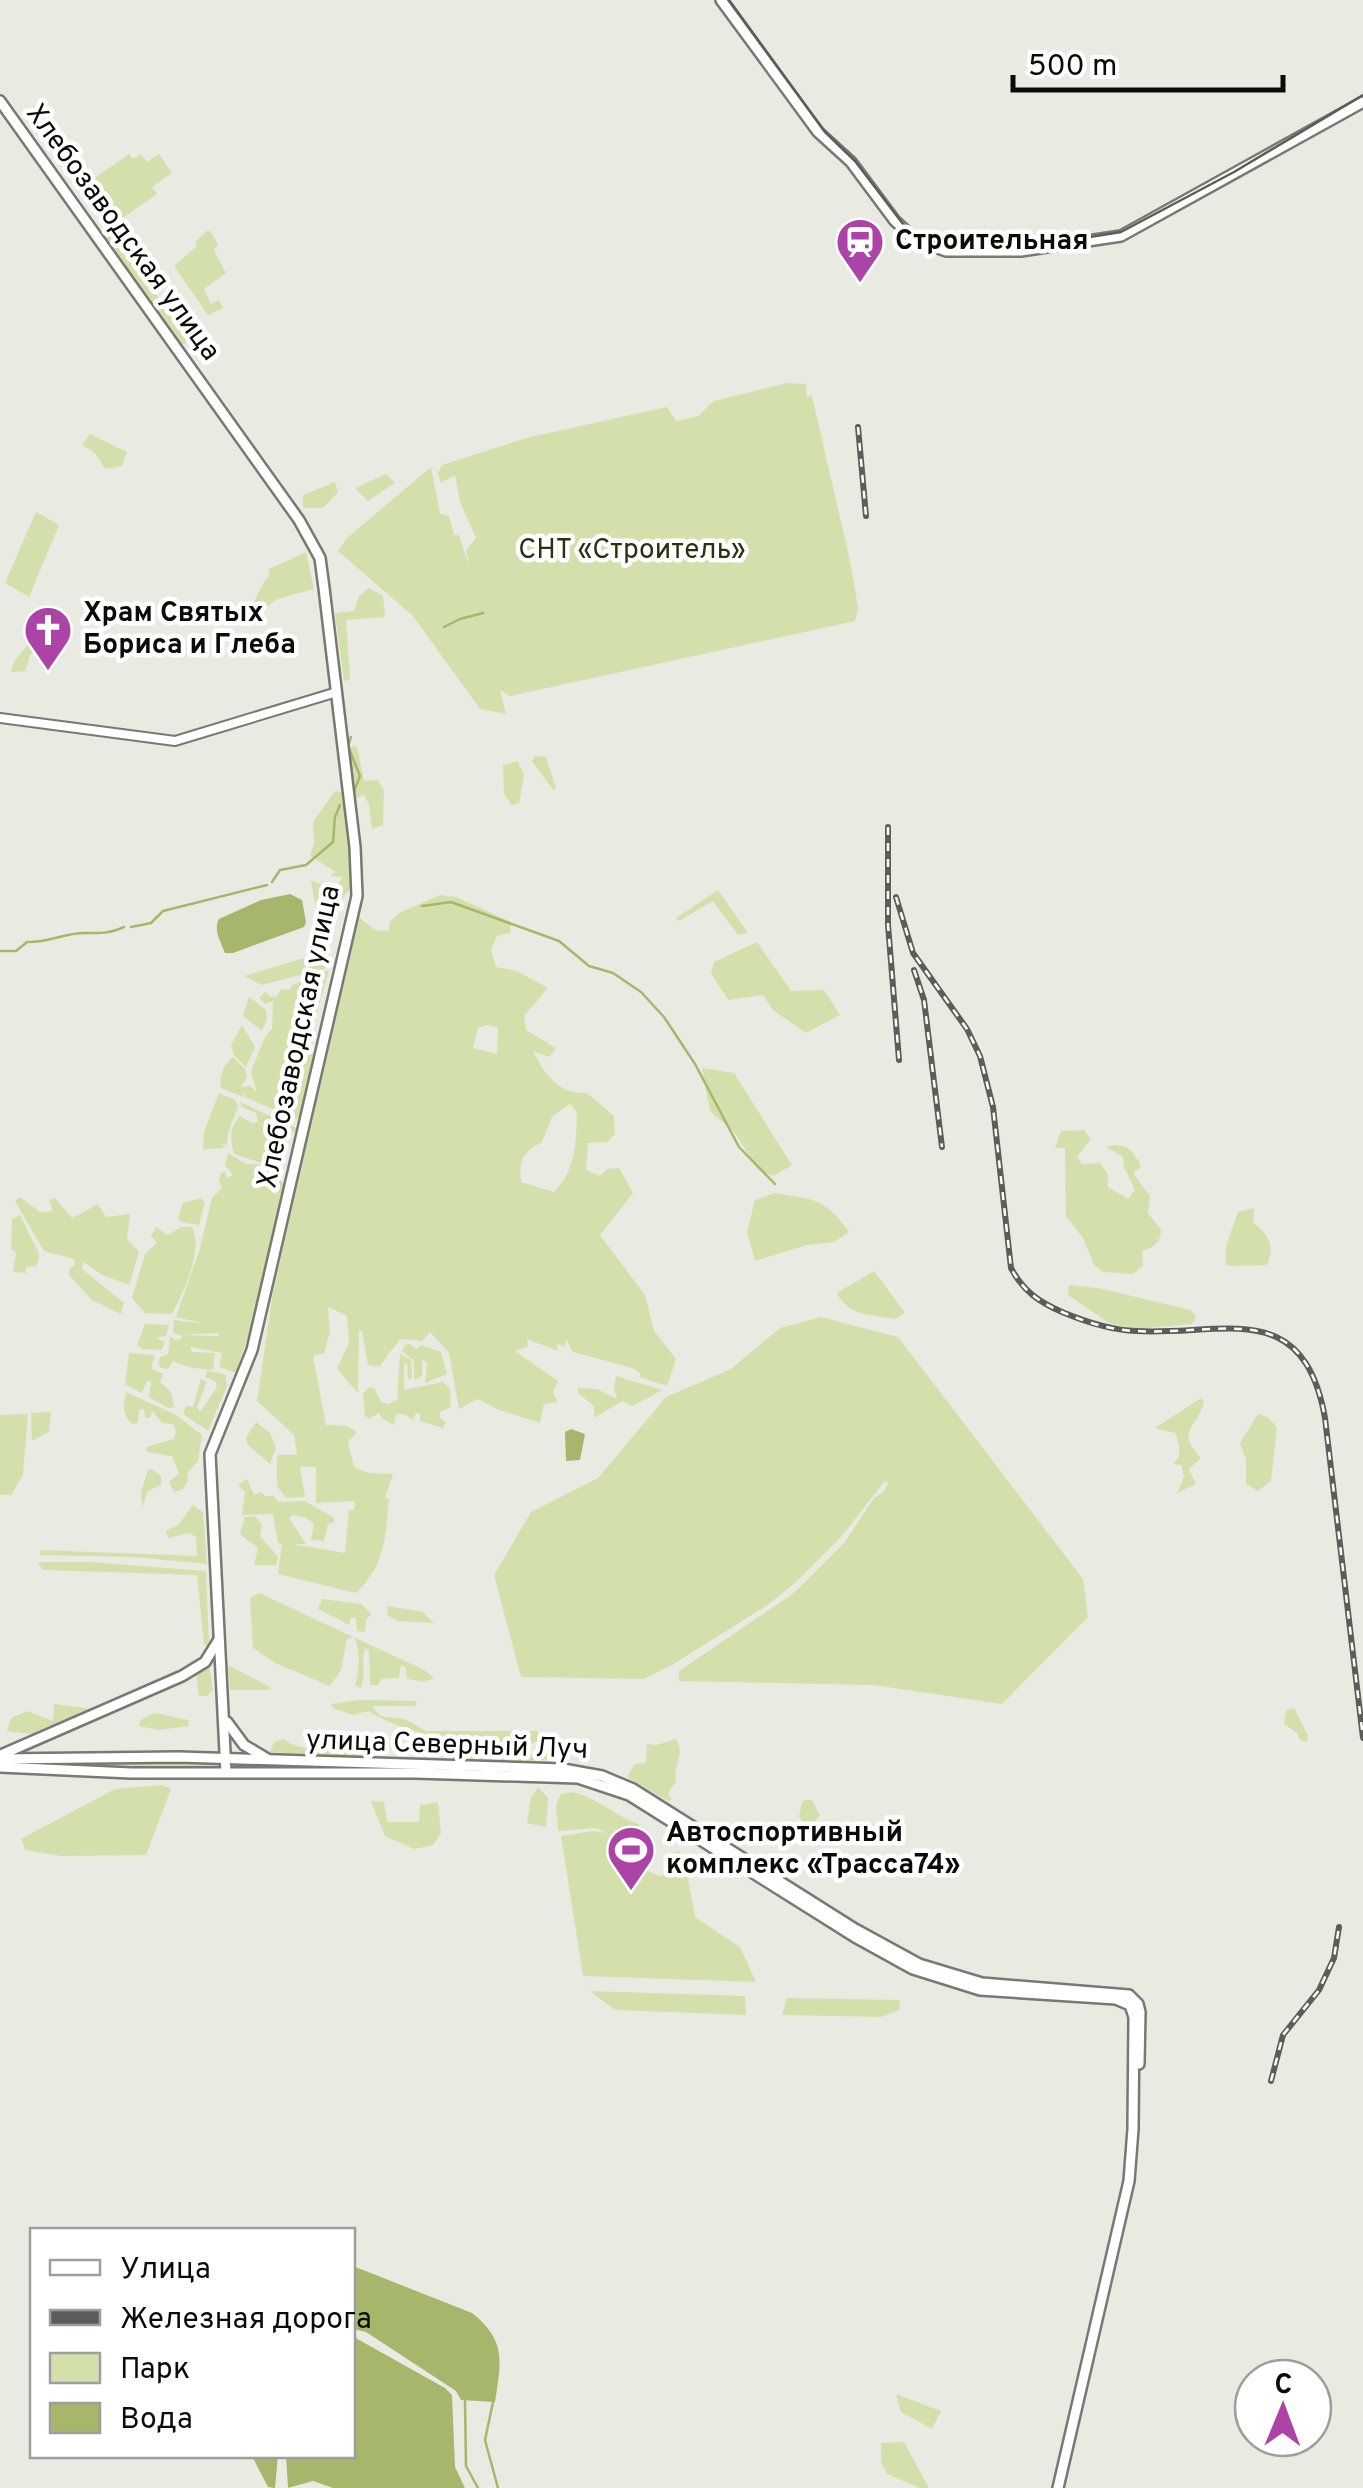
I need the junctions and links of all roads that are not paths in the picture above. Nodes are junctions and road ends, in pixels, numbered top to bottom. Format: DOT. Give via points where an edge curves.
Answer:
graph roads {
  1 [pos="722,0"];
  2 [pos="0,101"];
  3 [pos="1363,102"];
  4 [pos="337,692"];
  5 [pos="0,718"];
  6 [pos="218,1638"];
  7 [pos="224,1710"];
  8 [pos="0,1757"];
  9 [pos="83,1757"];
  10 [pos="225,1760"];
  11 [pos="278,1762"];
  12 [pos="0,1767"];
  13 [pos="311,1768"];
  14 [pos="82,1770"];
  15 [pos="226,1772"];
  16 [pos="1058,2488"];
  1 -- 3 [label="main road" via="818,132 851,162 895,221 927,246 969,253 1098,241 1134,230"];
  2 -- 4 [label="main road, Хлебозаводская улица" via="308,534 320,558"];
  4 -- 5 [label="main road" via="175,741"];
  4 -- 6 [label="main road, Хлебозаводская улица" via="357,896 252,1350 210,1454"];
  6 -- 7 [label="main road, Хлебозаводская улица"];
  6 -- 8 [label="main road" via="205,1662 182,1676"];
  7 -- 10 [label="main road, Хлебозаводская улица"];
  7 -- 11 [label="main road" via="240,1741"];
  8 -- 9 [label="main road, улица Северный Луч"];
  9 -- 10 [label="main road, улица Северный Луч"];
  9 -- 14 [label="main road"];
  10 -- 11 [label="main road, улица Северный Луч"];
  10 -- 15 [label="main road, Хлебозаводская улица"];
  11 -- 13 [label="main road, улица Северный Луч"];
  12 -- 14 [label="main road, улица Северный Луч"];
  13 -- 15 [label="main road, улица Северный Луч"];
  13 -- 16 [label="main road, улица Северный Луч" via="563,1769 602,1776 644,1795 918,1964 982,1984 1125,1993 1140,2022 1134,2182"];
  14 -- 15 [label="main road, улица Северный Луч"];
}
